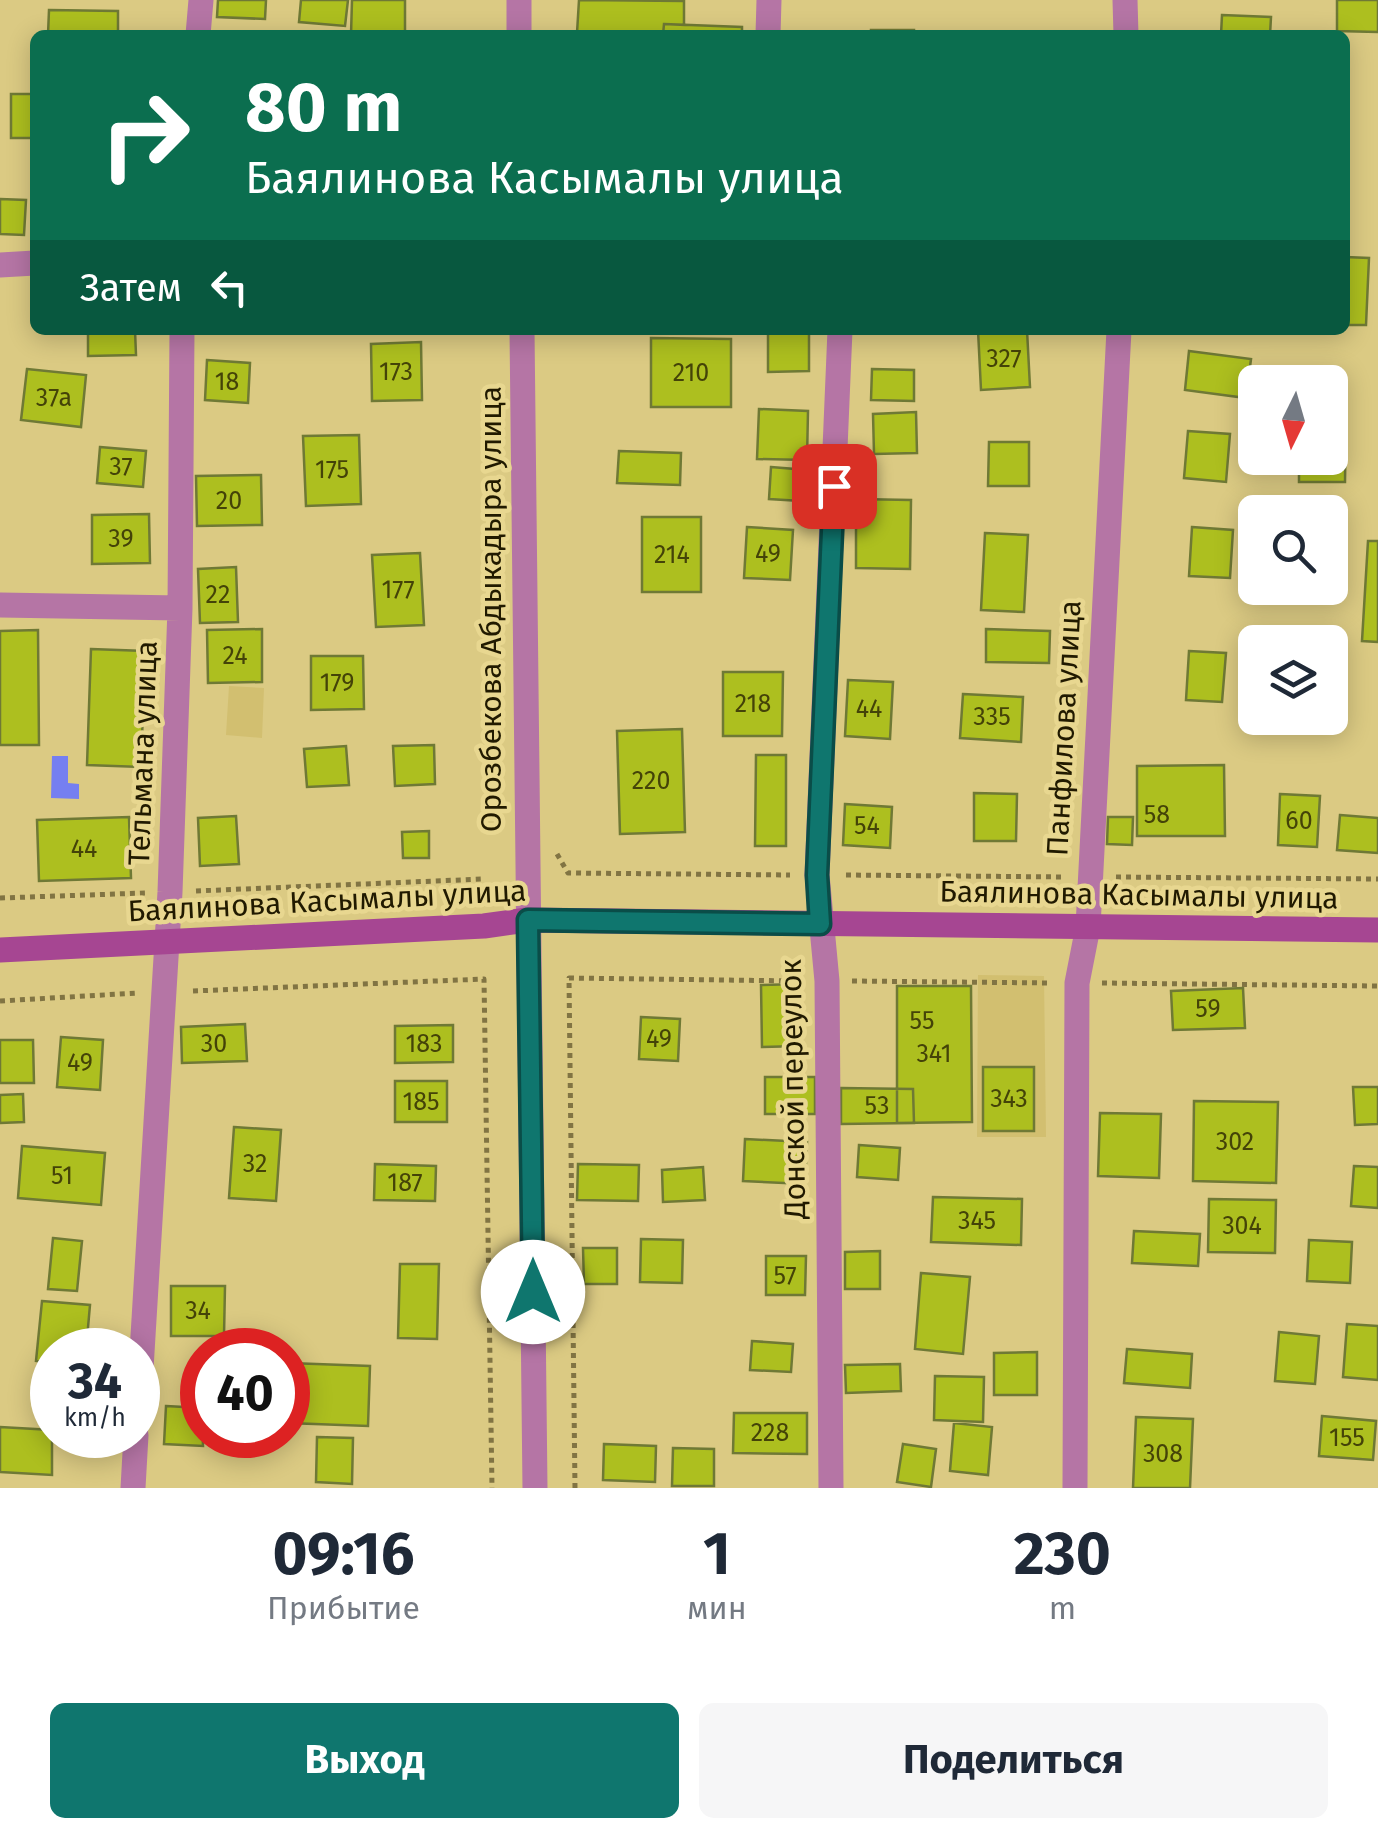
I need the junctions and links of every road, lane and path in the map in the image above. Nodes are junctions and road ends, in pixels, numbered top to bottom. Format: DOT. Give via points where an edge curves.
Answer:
graph roads {
  1 [pos="201,0"];
  2 [pos="519,0"];
  3 [pos="768,0"];
  4 [pos="1125,0"];
  5 [pos="198,30"];
  6 [pos="519,30"];
  7 [pos="768,30"];
  8 [pos="1126,30"];
  9 [pos="30,263"];
  10 [pos="0,265"];
  11 [pos="182,335"];
  12 [pos="522,335"];
  13 [pos="840,335"];
  14 [pos="1118,335"];
  15 [pos="0,606"];
  16 [pos="180,608"];
  17 [pos="558,854"];
  18 [pos="817,875"];
  19 [pos="1088,877"];
  20 [pos="483,879"];
  21 [pos="1378,879"];
  22 [pos="170,892"];
  23 [pos="0,898"];
  24 [pos="528,920"];
  25 [pos="820,924"];
  26 [pos="1088,926"];
  27 [pos="1378,930"];
  28 [pos="168,942"];
  29 [pos="0,950"];
  30 [pos="826,981"];
  31 [pos="1078,983"];
  32 [pos="1378,986"];
  33 [pos="163,992"];
  34 [pos="0,1001"];
  35 [pos="143,1328"];
  36 [pos="135,1458"];
  37 [pos="133,1488"];
  38 [pos="492,1488"];
  39 [pos="535,1488"];
  40 [pos="575,1488"];
  41 [pos="831,1488"];
  42 [pos="1075,1488"];
  1 -- 5 [label="street"];
  2 -- 6 [label="street"];
  3 -- 7 [label="street"];
  4 -- 8 [label="street"];
  9 -- 10 [label="street"];
  11 -- 16 [label="street, Тельмана улица"];
  12 -- 24 [label="street, Орозбекова Абдыкадыра улица"];
  13 -- 18 [label="street, Донской переулок"];
  14 -- 19 [label="street, Панфилова улица"];
  15 -- 16 [label="street"];
  16 -- 22 [label="street, Тельмана улица"];
  17 -- 18 [label="path" via="568,873"];
  18 -- 19 [label="path"];
  18 -- 25 [label="street, Донской переулок"];
  19 -- 21 [label="path"];
  19 -- 26 [label="street, Панфилова улица"];
  20 -- 22 [label="path"];
  22 -- 23 [label="path"];
  22 -- 28 [label="street, Тельмана улица"];
  24 -- 25 [label="main road, Баялинова Касымалы улица"];
  24 -- 28 [label="main road, Баялинова Касымалы улица"];
  24 -- 39 [label="street, Орозбекова Абдыкадыра улица"];
  25 -- 26 [label="main road, Баялинова Касымалы улица"];
  25 -- 30 [label="street, Донской переулок"];
  26 -- 27 [label="main road, Баялинова Касымалы улица"];
  26 -- 31 [label="street, Панфилова улица"];
  28 -- 29 [label="main road, Баялинова Касымалы улица"];
  28 -- 33 [label="street, Тельмана улица"];
  30 -- 31 [label="path"];
  30 -- 40 [label="path" via="569,978"];
  30 -- 41 [label="street, Донской переулок"];
  31 -- 32 [label="path"];
  31 -- 42 [label="street, Панфилова улица"];
  33 -- 34 [label="path"];
  33 -- 35 [label="street, Тельмана улица"];
  33 -- 38 [label="path" via="484,979"];
  36 -- 37 [label="street"];
}
